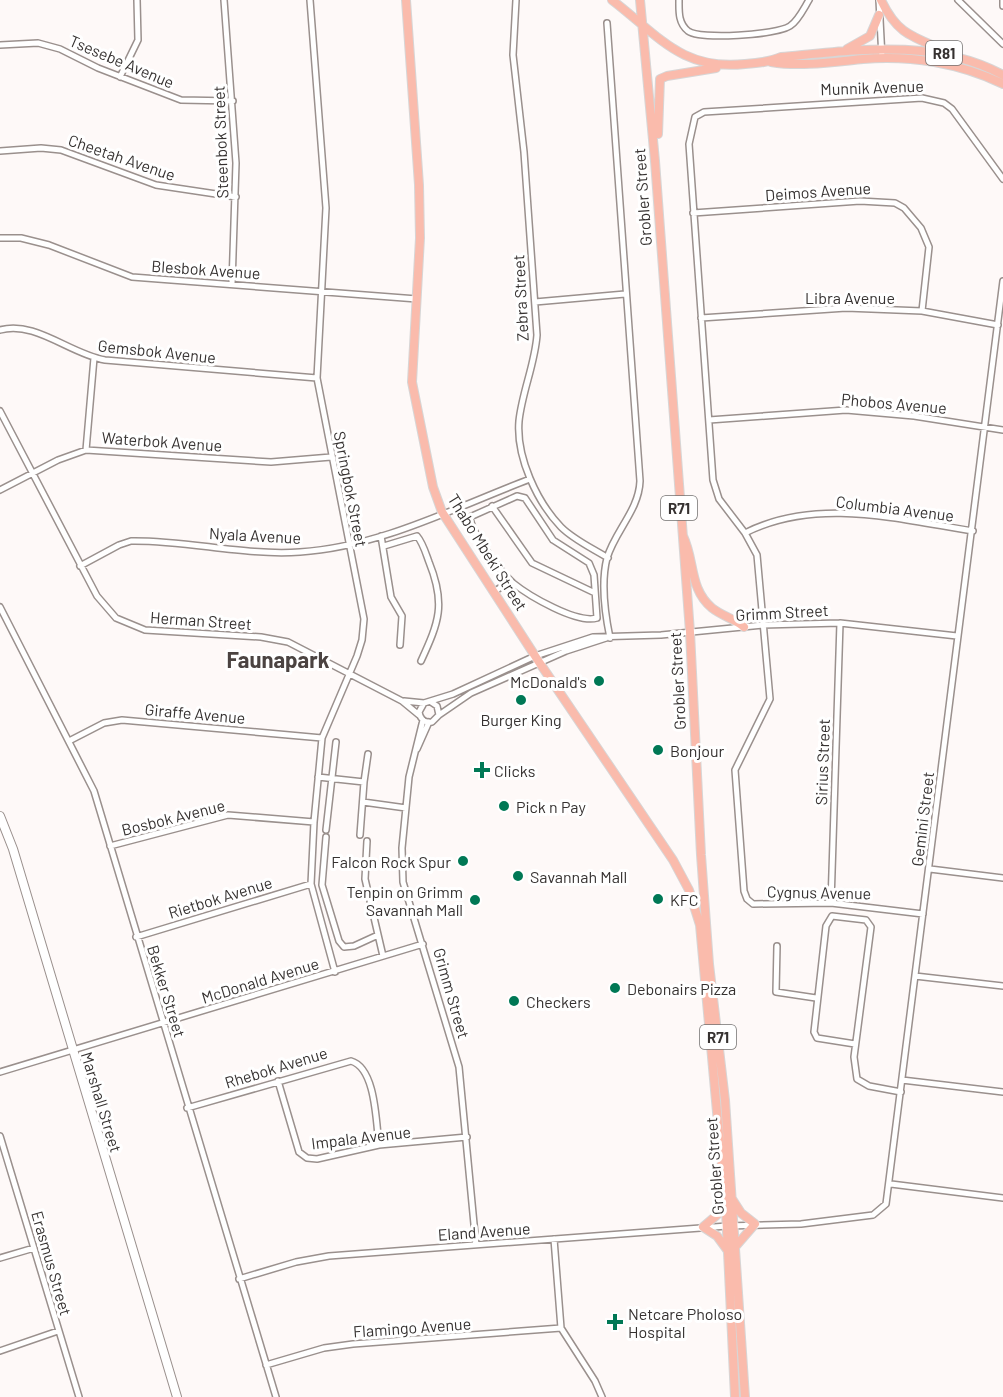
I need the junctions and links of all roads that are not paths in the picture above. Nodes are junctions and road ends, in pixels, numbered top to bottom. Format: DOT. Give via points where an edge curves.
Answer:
graph roads {
  1 [pos="137,0"];
  2 [pos="224,0"];
  3 [pos="310,0"];
  4 [pos="406,0"];
  5 [pos="516,0"];
  6 [pos="612,0"];
  7 [pos="640,0"];
  8 [pos="679,0"];
  9 [pos="809,0"];
  10 [pos="880,0"];
  11 [pos="958,0"];
  12 [pos="1003,0"];
  13 [pos="1003,6"];
  14 [pos="879,15"];
  15 [pos="641,22"];
  16 [pos="607,23"];
  17 [pos="1003,44"];
  18 [pos="0,45"];
  19 [pos="835,52"];
  20 [pos="882,54"];
  21 [pos="956,56"];
  22 [pos="771,62"];
  23 [pos="720,67"];
  24 [pos="1003,75"];
  25 [pos="120,77"];
  26 [pos="1003,84"];
  27 [pos="233,101"];
  28 [pos="0,151"];
  29 [pos="655,161"];
  30 [pos="1003,178"];
  31 [pos="236,197"];
  32 [pos="693,213"];
  33 [pos="0,238"];
  34 [pos="1003,281"];
  35 [pos="232,284"];
  36 [pos="323,292"];
  37 [pos="625,294"];
  38 [pos="417,299"];
  39 [pos="535,302"];
  40 [pos="922,311"];
  41 [pos="702,318"];
  42 [pos="998,325"];
  43 [pos="0,330"];
  44 [pos="94,358"];
  45 [pos="317,378"];
  46 [pos="0,411"];
  47 [pos="709,420"];
  48 [pos="985,427"];
  49 [pos="1003,429"];
  50 [pos="86,450"];
  51 [pos="331,457"];
  52 [pos="31,473"];
  53 [pos="530,479"];
  54 [pos="0,490"];
  55 [pos="492,506"];
  56 [pos="442,512"];
  57 [pos="681,530"];
  58 [pos="973,531"];
  59 [pos="745,533"];
  60 [pos="381,537"];
  61 [pos="348,544"];
  62 [pos="384,546"];
  63 [pos="608,558"];
  64 [pos="80,566"];
  65 [pos="512,581"];
  66 [pos="495,591"];
  67 [pos="595,593"];
  68 [pos="0,607"];
  69 [pos="840,623"];
  70 [pos="763,625"];
  71 [pos="744,627"];
  72 [pos="690,632"];
  73 [pos="957,636"];
  74 [pos="609,638"];
  75 [pos="400,645"];
  76 [pos="537,659"];
  77 [pos="421,661"];
  78 [pos="350,675"];
  79 [pos="402,700"];
  80 [pos="428,703"];
  81 [pos="439,715"];
  82 [pos="424,719"];
  83 [pos="322,738"];
  84 [pos="69,741"];
  85 [pos="336,742"];
  86 [pos="368,754"];
  87 [pos="318,777"];
  88 [pos="333,778"];
  89 [pos="364,782"];
  90 [pos="363,802"];
  91 [pos="406,808"];
  92 [pos="0,816"];
  93 [pos="314,822"];
  94 [pos="360,835"];
  95 [pos="368,841"];
  96 [pos="110,846"];
  97 [pos="701,855"];
  98 [pos="930,869"];
  99 [pos="1003,878"];
  100 [pos="311,884"];
  101 [pos="831,903"];
  102 [pos="923,914"];
  103 [pos="700,925"];
  104 [pos="378,935"];
  105 [pos="136,937"];
  106 [pos="423,944"];
  107 [pos="777,946"];
  108 [pos="383,956"];
  109 [pos="335,972"];
  110 [pos="710,974"];
  111 [pos="915,976"];
  112 [pos="1003,986"];
  113 [pos="816,998"];
  114 [pos="162,1023"];
  115 [pos="855,1044"];
  116 [pos="73,1050"];
  117 [pos="0,1072"];
  118 [pos="902,1080"];
  119 [pos="278,1081"];
  120 [pos="901,1092"];
  121 [pos="1003,1092"];
  122 [pos="188,1108"];
  123 [pos="0,1136"];
  124 [pos="467,1137"];
  125 [pos="379,1146"];
  126 [pos="8,1162"];
  127 [pos="0,1165"];
  128 [pos="891,1184"];
  129 [pos="1003,1198"];
  130 [pos="728,1199"];
  131 [pos="755,1224"];
  132 [pos="730,1226"];
  133 [pos="703,1227"];
  134 [pos="554,1239"];
  135 [pos="476,1245"];
  136 [pos="33,1248"];
  137 [pos="731,1249"];
  138 [pos="0,1258"];
  139 [pos="239,1279"];
  140 [pos="561,1328"];
  141 [pos="58,1331"];
  142 [pos="0,1351"];
  143 [pos="266,1365"];
  144 [pos="79,1397"];
  145 [pos="177,1397"];
  146 [pos="276,1397"];
  147 [pos="602,1397"];
  148 [pos="735,1397"];
  149 [pos="745,1397"];
  1 -- 25 [label="street" via="138,40"];
  2 -- 27 [label="street, Steenbok Street"];
  3 -- 36 [label="street, Springbok Street" via="326,208"];
  4 -- 38 [label="main road, Thabo Mbeki Street / R71" via="419,174"];
  5 -- 39 [label="street, Zebra Street" via="513,54"];
  6 -- 15 [label="main road, R81"];
  7 -- 15 [label="main road, Grobler Street / R71"];
  8 -- 9 [label="street" via="681,23 690,32 728,35 786,28 795,22"];
  10 -- 14 [label="street"];
  10 -- 21 [label="main road" via="902,32"];
  11 -- 17 [label="street"];
  12 -- 13 [label="street"];
  14 -- 19 [label="main road" via="866,40"];
  14 -- 20 [label="street"];
  15 -- 23 [label="main road, Munnik Avenue / R81" via="688,58"];
  15 -- 29 [label="main road, Grobler Street / R71"];
  16 -- 37 [label="street, Grobler Street"];
  18 -- 25 [label="street, Tsesebe Avenue" via="49,46"];
  19 -- 20 [label="main road, Munnik Avenue / R81"];
  19 -- 22 [label="main road, Munnik Avenue / R81" via="782,57"];
  20 -- 21 [label="main road, Munnik Avenue / R81" via="927,50"];
  20 -- 22 [label="main road, Munnik Avenue / R81" via="836,62"];
  20 -- 26 [label="main road, Munnik Avenue / R81" via="927,61"];
  21 -- 24 [label="main road, Munnik Avenue / R81"];
  22 -- 23 [label="main road, Munnik Avenue / R81"];
  23 -- 29 [label="main road" via="660,80"];
  25 -- 27 [label="street, Tsesebe Avenue" via="181,100"];
  27 -- 31 [label="street, Steenbok Street"];
  28 -- 31 [label="street, Cheetah Avenue" via="61,150 156,185"];
  29 -- 57 [label="main road, Grobler Street / R71"];
  30 -- 32 [label="street, Munnik Avenue" via="958,114 935,100 912,97 704,112 695,117 690,133"];
  31 -- 35 [label="street, Steenbok Street"];
  32 -- 40 [label="street, Deimos Avenue" via="870,200 896,203 921,228 929,247"];
  32 -- 41 [label="street"];
  33 -- 35 [label="street, Blesbok Avenue" via="21,237 49,245 132,277"];
  34 -- 42 [label="street, Gemini Street"];
  35 -- 36 [label="street, Blesbok Avenue"];
  36 -- 38 [label="street, Blesbok Avenue"];
  36 -- 45 [label="street, Springbok Street"];
  37 -- 39 [label="street"];
  37 -- 63 [label="street, Grobler Street" via="640,490"];
  38 -- 56 [label="main road, Thabo Mbeki Street / R71" via="412,382 433,487"];
  39 -- 53 [label="street, Zebra Street" via="536,347 519,429"];
  40 -- 41 [label="street, Libra Avenue" via="832,308"];
  40 -- 42 [label="street, Libra Avenue"];
  41 -- 47 [label="street"];
  42 -- 48 [label="street, Gemini Street"];
  43 -- 44 [label="street, Gemsbok Avenue" via="24,328"];
  44 -- 45 [label="street, Gemsbok Avenue"];
  44 -- 50 [label="street"];
  45 -- 51 [label="street, Springbok Street"];
  46 -- 52 [label="street, Herman Street"];
  47 -- 48 [label="street, Phobos Avenue" via="837,410"];
  47 -- 59 [label="street" via="717,494"];
  48 -- 49 [label="street, Phobos Avenue"];
  48 -- 58 [label="street, Gemini Street"];
  50 -- 51 [label="street, Waterbok Avenue" via="271,462"];
  50 -- 52 [label="street, Waterbok Avenue"];
  51 -- 61 [label="street, Springbok Street"];
  52 -- 54 [label="street, Waterbok Avenue"];
  52 -- 64 [label="street, Herman Street"];
  53 -- 56 [label="street, Nyala Avenue"];
  53 -- 63 [label="street, Zebra Street" via="561,527"];
  55 -- 65 [label="street" via="475,513 470,520"];
  55 -- 67 [label="street" via="532,563"];
  55 -- 67 [label="street" via="519,496 525,498 553,540 589,562"];
  56 -- 60 [label="street, Nyala Avenue"];
  56 -- 66 [label="main road, Thabo Mbeki Street / R71"];
  57 -- 71 [label="main road" via="700,595 715,611"];
  57 -- 72 [label="main road, Grobler Street / R71"];
  58 -- 59 [label="street, Columbia Avenue" via="830,513 785,517"];
  58 -- 73 [label="street, Gemini Street"];
  59 -- 70 [label="street" via="756,555"];
  60 -- 61 [label="street, Nyala Avenue"];
  60 -- 62 [label="street"];
  61 -- 64 [label="street, Nyala Avenue" via="290,552 131,541"];
  61 -- 78 [label="street, Springbok Street" via="364,619 362,640"];
  62 -- 75 [label="street" via="391,597 402,616"];
  62 -- 77 [label="street" via="417,536 438,583 439,614"];
  63 -- 74 [label="street, Grobler Street" via="605,589"];
  64 -- 78 [label="street, Herman Street" via="103,603 116,618 131,626 152,632 278,639"];
  65 -- 66 [label="street"];
  65 -- 67 [label="street" via="545,603 585,619 598,617"];
  66 -- 76 [label="main road, Thabo Mbeki Street / R71"];
  68 -- 84 [label="street, Bekker Street"];
  69 -- 70 [label="street, Grimm Street"];
  69 -- 73 [label="street, Grimm Street"];
  69 -- 101 [label="street, Sirius Street"];
  70 -- 71 [label="street, Grimm Street"];
  70 -- 101 [label="street, Cygnus Avenue" via="769,704 737,763 735,776 743,886 750,903"];
  71 -- 72 [label="street, Grimm Street"];
  72 -- 74 [label="street, Grimm Street"];
  72 -- 97 [label="main road, Grobler Street / R71"];
  73 -- 98 [label="street, Gemini Street"];
  74 -- 76 [label="street, Grimm Street"];
  76 -- 80 [label="street, Grimm Street"];
  76 -- 81 [label="street, Grimm Street" via="471,693"];
  76 -- 103 [label="main road, Thabo Mbeki Street / R71" via="673,860 689,890"];
  78 -- 79 [label="street, Herman Street"];
  78 -- 83 [label="street, Springbok Street" via="327,719"];
  79 -- 80 [label="street, Herman Street"];
  79 -- 82 [label="street, Herman Street"];
  80 -- 81 [label="street" via="437,706"];
  80 -- 82 [label="street, Grimm Street" via="420,708"];
  81 -- 82 [label="street, Grimm Street"];
  82 -- 91 [label="street, Grimm Street" via="414,753"];
  83 -- 84 [label="street, Giraffe Avenue" via="122,720 105,723"];
  83 -- 87 [label="street, Springbok Street"];
  84 -- 96 [label="street, Bekker Street" via="93,791"];
  85 -- 88 [label="street"];
  86 -- 89 [label="street"];
  87 -- 88 [label="street"];
  87 -- 93 [label="street, Springbok Street"];
  88 -- 89 [label="street"];
  88 -- 104 [label="street" via="322,885 344,947"];
  89 -- 90 [label="street"];
  90 -- 91 [label="street"];
  90 -- 94 [label="street"];
  91 -- 106 [label="street, Grimm Street" via="403,882"];
  92 -- 116 [label="street, Marshall Street"];
  93 -- 96 [label="street, Bosbok Avenue" via="228,815"];
  93 -- 100 [label="street, Springbok Street"];
  95 -- 104 [label="street" via="365,879"];
  96 -- 105 [label="street, Bekker Street"];
  97 -- 103 [label="main road"];
  97 -- 110 [label="main road, Grobler Street / R71"];
  98 -- 99 [label="street"];
  98 -- 102 [label="street, Gemini Street"];
  100 -- 105 [label="street, Rietbok Avenue"];
  100 -- 109 [label="street, Springbok Street"];
  101 -- 102 [label="street, Cygnus Avenue"];
  102 -- 111 [label="street, Gemini Street"];
  103 -- 110 [label="main road"];
  103 -- 130 [label="main road, Grobler Street / R71"];
  104 -- 108 [label="street"];
  105 -- 114 [label="street, Bekker Street"];
  106 -- 108 [label="street, McDonald Avenue"];
  106 -- 124 [label="street, Grimm Street" via="459,1067"];
  107 -- 113 [label="street" via="776,992"];
  108 -- 109 [label="street, McDonald Avenue"];
  109 -- 114 [label="street, McDonald Avenue"];
  110 -- 130 [label="main road, Grobler Street / R71" via="725,1100"];
  111 -- 112 [label="street"];
  111 -- 118 [label="street, Gemini Street"];
  113 -- 115 [label="street" via="815,1035"];
  113 -- 115 [label="street" via="828,920 838,916 866,920 871,930"];
  114 -- 116 [label="street, McDonald Avenue"];
  114 -- 122 [label="street, Bekker Street"];
  115 -- 120 [label="street" via="854,1064 859,1081"];
  116 -- 117 [label="street, McDonald Avenue"];
  116 -- 145 [label="street, Marshall Street"];
  118 -- 120 [label="street, Gemini Street"];
  118 -- 121 [label="street"];
  119 -- 122 [label="street, Rhebok Avenue"];
  119 -- 125 [label="street, Impala Avenue" via="296,1146 303,1156 317,1159"];
  119 -- 125 [label="street, Rhebok Avenue" via="339,1062 357,1062 370,1080"];
  120 -- 128 [label="street, Gemini Street"];
  122 -- 139 [label="street, Bekker Street"];
  123 -- 126 [label="street, Erasmus Street"];
  124 -- 125 [label="street, Impala Avenue"];
  124 -- 135 [label="street, Grimm Street"];
  126 -- 127 [label="street"];
  126 -- 136 [label="street, Erasmus Street"];
  128 -- 129 [label="street"];
  128 -- 131 [label="street, Gemini Street" via="886,1204 873,1215 801,1224"];
  130 -- 131 [label="main road"];
  130 -- 132 [label="main road, Grobler Street / R71"];
  130 -- 133 [label="main road"];
  131 -- 132 [label="street, Gemini Street"];
  131 -- 137 [label="main road"];
  132 -- 133 [label="street, Eland Avenue"];
  132 -- 137 [label="main road, Grobler Street / R71"];
  133 -- 134 [label="street, Eland Avenue"];
  133 -- 137 [label="main road"];
  134 -- 135 [label="street, Eland Avenue"];
  134 -- 140 [label="street"];
  135 -- 139 [label="street, Eland Avenue" via="329,1256"];
  136 -- 138 [label="street"];
  136 -- 141 [label="street, Erasmus Street"];
  137 -- 148 [label="main road, Grobler Street / R71"];
  137 -- 149 [label="main road, Grobler Street / R71"];
  139 -- 143 [label="street, Bekker Street"];
  140 -- 143 [label="street, Flamingo Avenue" via="353,1344"];
  140 -- 147 [label="street"];
  141 -- 142 [label="street"];
  141 -- 144 [label="street, Erasmus Street"];
  143 -- 146 [label="street, Bekker Street"];
}
